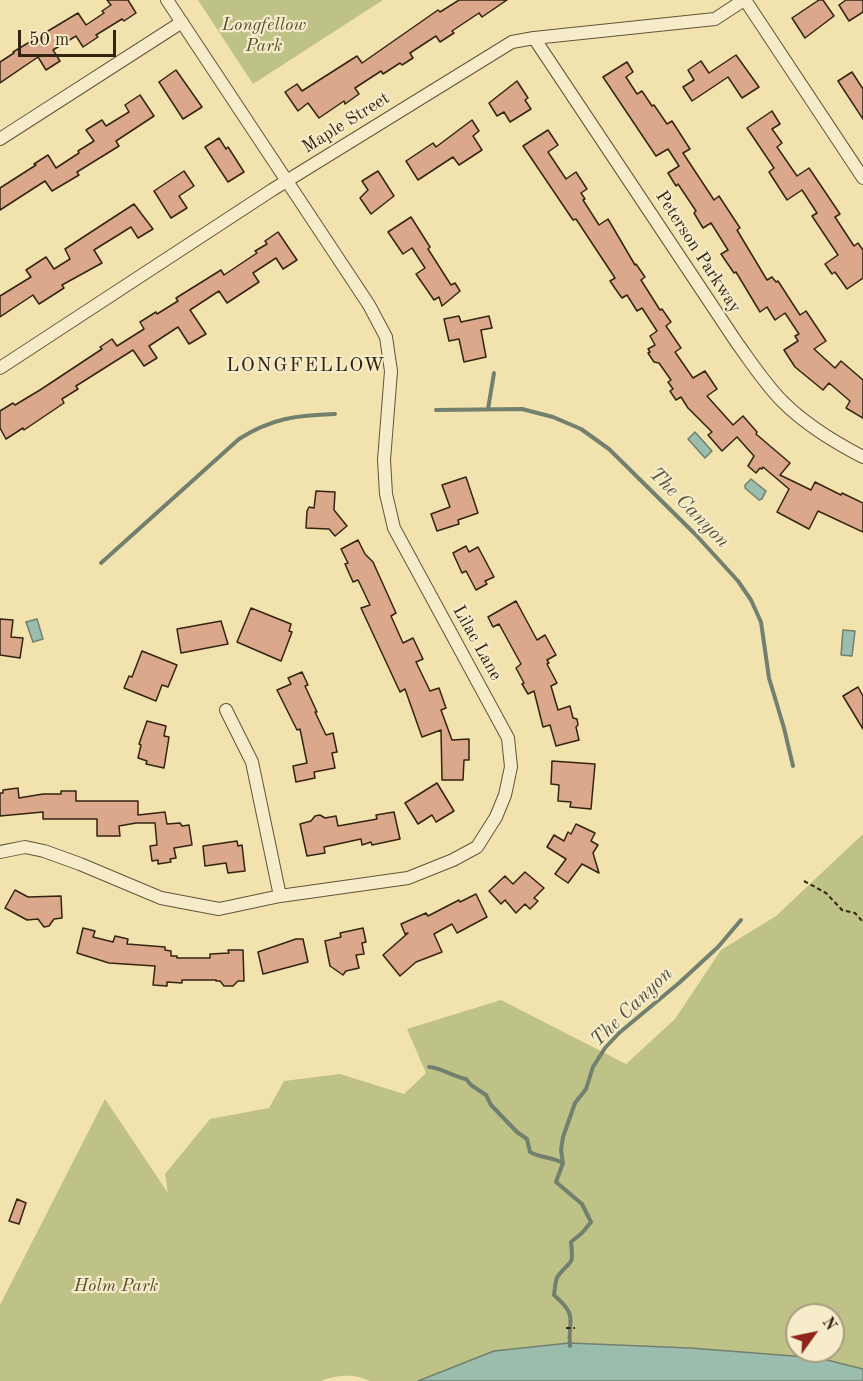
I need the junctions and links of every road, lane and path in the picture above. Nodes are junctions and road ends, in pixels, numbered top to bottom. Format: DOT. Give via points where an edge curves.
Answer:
graph roads {
  1 [pos="167,0"];
  2 [pos="745,0"];
  3 [pos="182,22"];
  4 [pos="534,38"];
  5 [pos="0,139"];
  6 [pos="858,161"];
  7 [pos="863,178"];
  8 [pos="287,181"];
  9 [pos="0,368"];
  10 [pos="863,457"];
  11 [pos="226,710"];
  12 [pos="0,852"];
  13 [pos="804,881"];
  14 [pos="280,896"];
  15 [pos="863,922"];
  16 [pos="566,1328"];
  17 [pos="575,1328"];
  1 -- 3 [label="street, Lilac Lane"];
  2 -- 4 [label="street, Maple Street" via="715,19"];
  2 -- 6 [label="street"];
  3 -- 5 [label="street"];
  3 -- 8 [label="street, Lilac Lane"];
  4 -- 8 [label="street, Maple Street" via="512,42"];
  4 -- 10 [label="street, Peterson Parkway" via="763,378 808,424"];
  6 -- 7 [label="street"];
  8 -- 9 [label="street, Maple Street"];
  8 -- 14 [label="street, Lilac Lane" via="386,337 391,371 384,460 394,528 508,738 511,767 496,817 477,847 408,878"];
  11 -- 14 [label="street" via="252,762"];
  12 -- 14 [label="street, Lilac Lane" via="25,848 44,851 161,898 219,909"];
  13 -- 15 [label="path"];
  16 -- 17 [label="path"];
}
